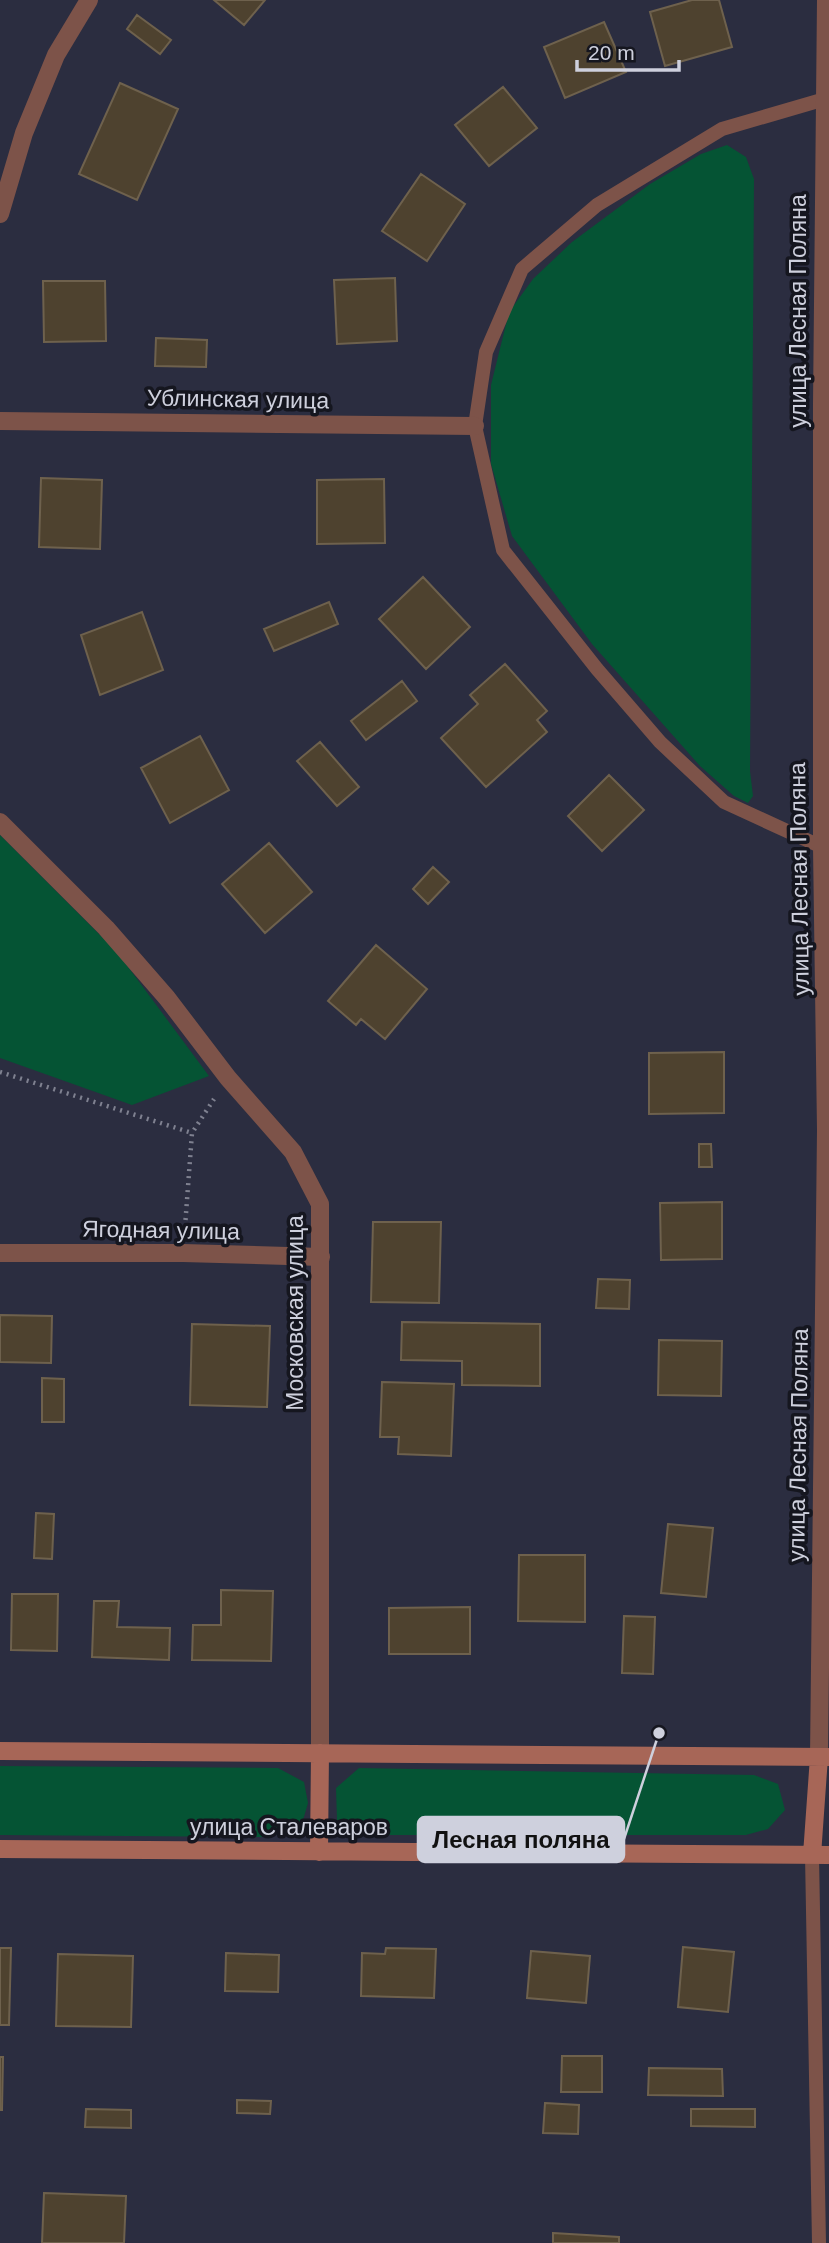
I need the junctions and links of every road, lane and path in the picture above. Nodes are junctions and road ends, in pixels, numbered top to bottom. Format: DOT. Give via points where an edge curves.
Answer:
graph roads {
  1 [pos="89,0"];
  2 [pos="826,0"];
  3 [pos="825,99"];
  4 [pos="0,214"];
  5 [pos="825,405"];
  6 [pos="0,421"];
  7 [pos="475,426"];
  8 [pos="0,822"];
  9 [pos="822,847"];
  10 [pos="0,1072"];
  11 [pos="228,1078"];
  12 [pos="828,1132"];
  13 [pos="192,1133"];
  14 [pos="0,1253"];
  15 [pos="183,1253"];
  16 [pos="321,1258"];
  17 [pos="0,1751"];
  18 [pos="320,1753"];
  19 [pos="824,1757"];
  20 [pos="0,1849"];
  21 [pos="319,1852"];
  22 [pos="820,1855"];
  23 [pos="819,2243"];
  1 -- 4 [label="street" via="56,55 24,133"];
  2 -- 3 [label="street, улица Лесная Поляна"];
  3 -- 5 [label="street, улица Лесная Поляна"];
  3 -- 7 [label="lane" via="722,129 597,205 523,269 486,352"];
  5 -- 9 [label="street, улица Лесная Поляна"];
  6 -- 7 [label="street, Ублинская улица"];
  7 -- 9 [label="lane" via="503,550 597,669 660,742 724,802"];
  8 -- 11 [label="street, Московская улица" via="106,928"];
  9 -- 12 [label="street, улица Лесная Поляна"];
  10 -- 13 [label="path"];
  11 -- 13 [label="path"];
  11 -- 16 [label="street, Московская улица" via="293,1152 320,1204"];
  12 -- 19 [label="street, улица Лесная Поляна"];
  13 -- 15 [label="path"];
  14 -- 15 [label="street, Ягодная улица"];
  15 -- 16 [label="street, Ягодная улица"];
  16 -- 18 [label="street, Московская улица"];
  17 -- 18 [label="main road"];
  18 -- 19 [label="main road"];
  18 -- 21 [label="main road"];
  19 -- 22 [label="main road"];
  20 -- 21 [label="main road, улица Сталеваров"];
  21 -- 22 [label="main road, улица Сталеваров"];
  22 -- 23 [label="lane"];
}
